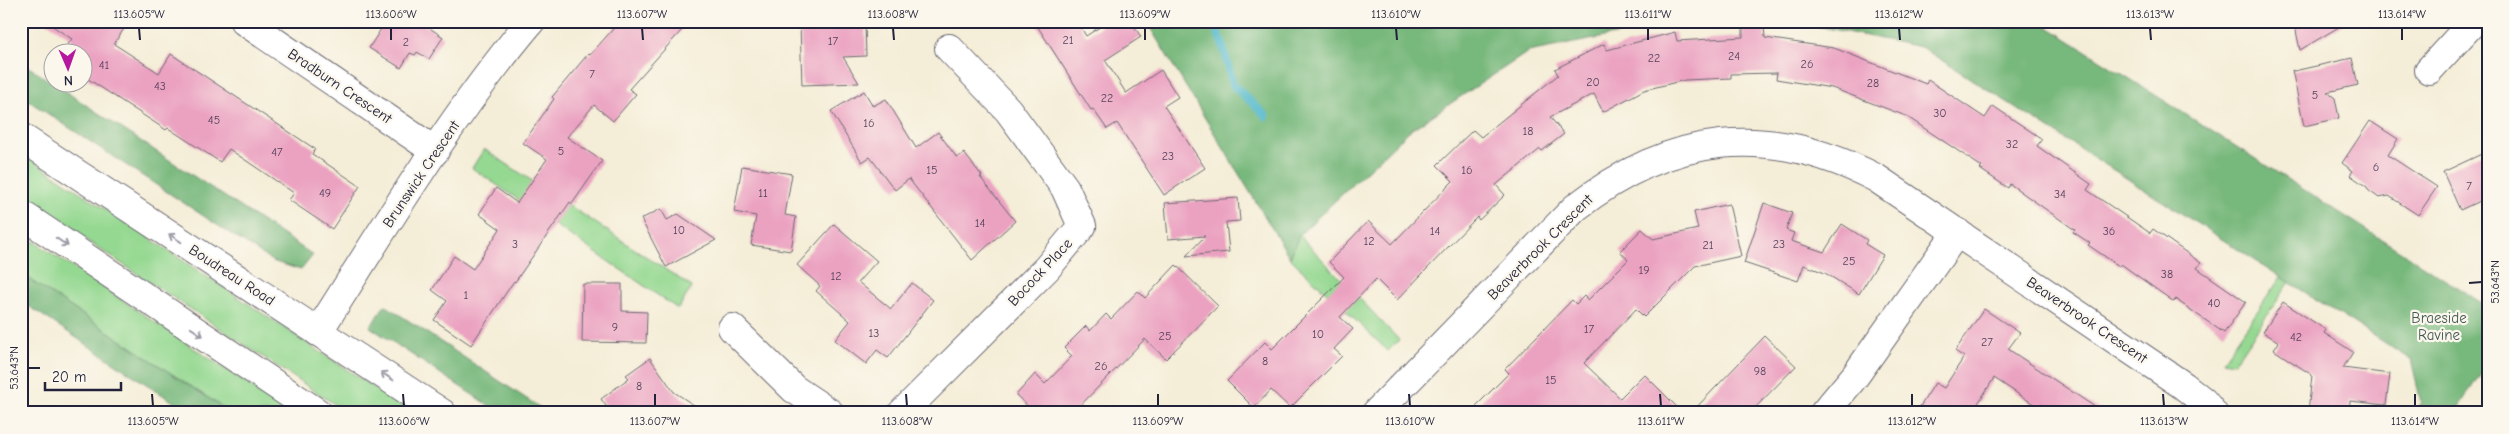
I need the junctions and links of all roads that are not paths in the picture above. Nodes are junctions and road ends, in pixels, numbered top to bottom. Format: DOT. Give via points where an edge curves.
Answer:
graph roads {
  1 [pos="244,21"];
  2 [pos="531,21"];
  3 [pos="2474,21"];
  4 [pos="948,48"];
  5 [pos="2429,70"];
  6 [pos="21,137"];
  7 [pos="436,151"];
  8 [pos="21,214"];
  9 [pos="1956,232"];
  10 [pos="732,328"];
  11 [pos="318,332"];
  12 [pos="318,413"];
  13 [pos="442,413"];
  14 [pos="830,413"];
  15 [pos="902,413"];
  16 [pos="1376,413"];
  17 [pos="1824,413"];
  18 [pos="2213,413"];
  1 -- 7 [label="street, Bradburn Crescent"];
  2 -- 7 [label="street, Brunswick Crescent"];
  3 -- 5 [label="street"];
  4 -- 15 [label="street, Bocock Place" via="1008,110 1065,188 1082,226 1047,268"];
  11 -- 6 [label="street, Boudreau Road, one-way"];
  7 -- 11 [label="street, Brunswick Crescent"];
  8 -- 12 [label="street, one-way"];
  9 -- 16 [label="street, Beaverbrook Crescent" via="1876,178 1823,154 1785,146 1737,142 1680,151 1624,174 1574,208"];
  9 -- 17 [label="street" via="1855,376"];
  9 -- 18 [label="street, Beaverbrook Crescent" via="2184,386"];
  10 -- 14 [label="street" via="794,389"];
  13 -- 11 [label="street, Boudreau Road, one-way"];
}
